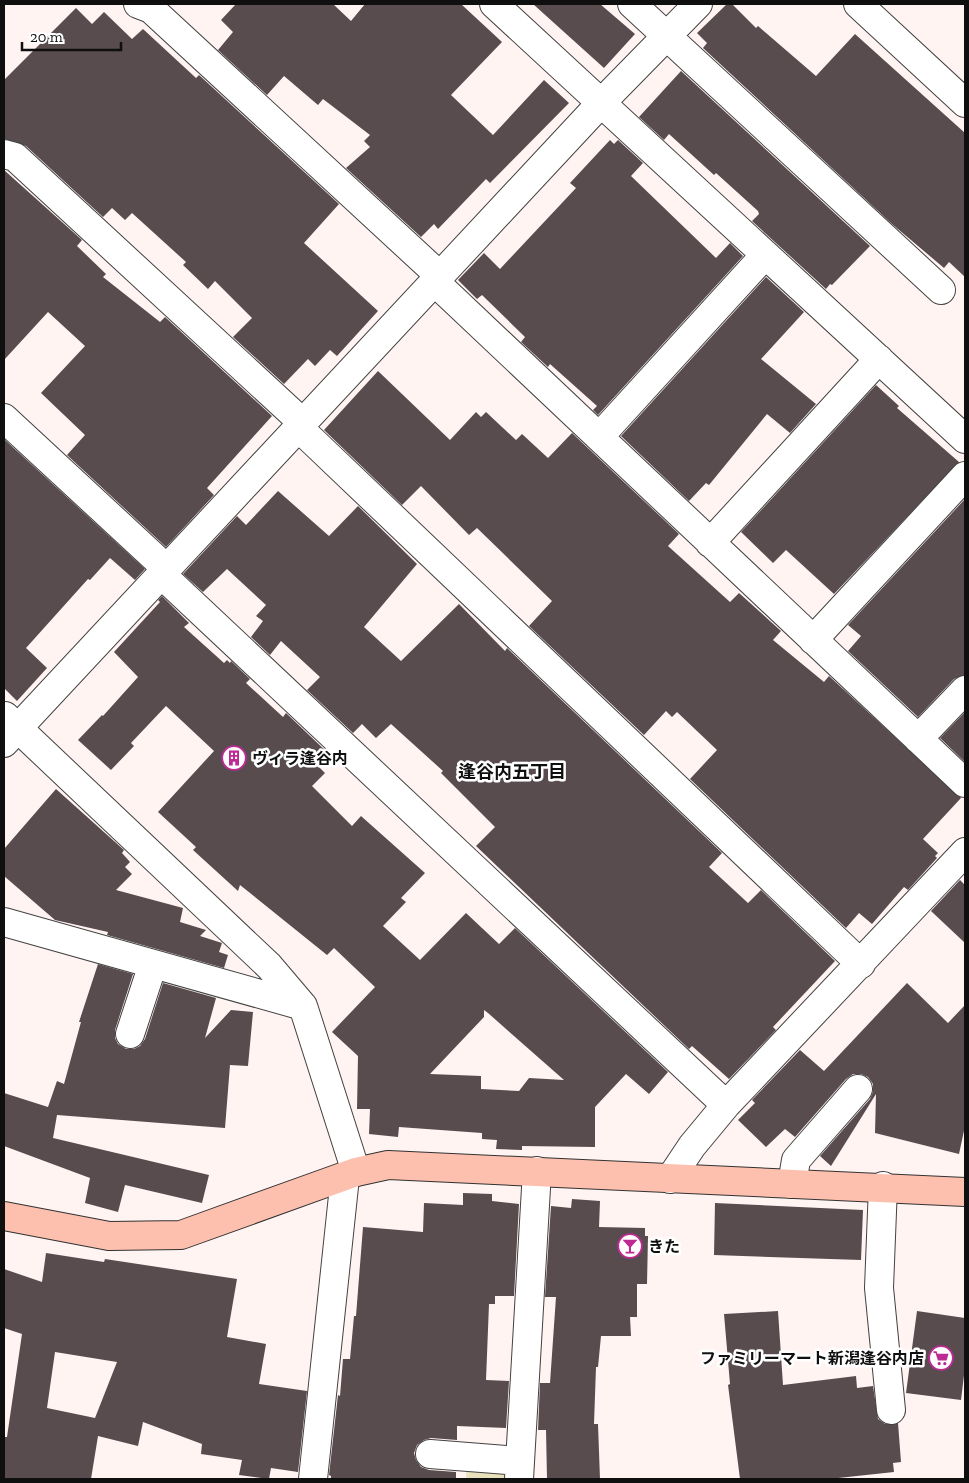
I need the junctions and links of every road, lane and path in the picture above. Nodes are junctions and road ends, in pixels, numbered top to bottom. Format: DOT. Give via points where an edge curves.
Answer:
graph roads {
  1 [pos="138,4"];
  2 [pos="494,4"];
  3 [pos="632,4"];
  4 [pos="698,4"];
  5 [pos="858,4"];
  6 [pos="667,36"];
  7 [pos="602,103"];
  8 [pos="965,103"];
  9 [pos="4,154"];
  10 [pos="765,255"];
  11 [pos="438,279"];
  12 [pos="941,290"];
  13 [pos="879,359"];
  14 [pos="4,418"];
  15 [pos="301,425"];
  16 [pos="599,437"];
  17 [pos="965,439"];
  18 [pos="965,476"];
  19 [pos="710,543"];
  20 [pos="165,572"];
  21 [pos="813,640"];
  22 [pos="965,690"];
  23 [pos="8,729"];
  24 [pos="918,739"];
  25 [pos="965,784"];
  26 [pos="965,852"];
  27 [pos="4,922"];
  28 [pos="153,964"];
  29 [pos="861,964"];
  30 [pos="304,1006"];
  31 [pos="130,1034"];
  32 [pos="858,1090"];
  33 [pos="726,1105"];
  34 [pos="537,1171"];
  35 [pos="351,1175"];
  36 [pos="670,1179"];
  37 [pos="792,1184"];
  38 [pos="883,1186"];
  39 [pos="965,1192"];
  40 [pos="4,1216"];
  41 [pos="891,1410"];
  42 [pos="430,1454"];
  43 [pos="520,1470"];
  44 [pos="313,1479"];
  1 -- 11 [label="street" via="151,9"];
  2 -- 7 [label="street"];
  3 -- 6 [label="street"];
  4 -- 6 [label="street"];
  5 -- 8 [label="street"];
  6 -- 7 [label="street"];
  6 -- 12 [label="street"];
  7 -- 10 [label="street"];
  7 -- 11 [label="street"];
  9 -- 15 [label="street" via="15,156"];
  10 -- 13 [label="street"];
  10 -- 16 [label="street"];
  11 -- 15 [label="street"];
  11 -- 16 [label="street"];
  13 -- 17 [label="street"];
  13 -- 19 [label="street"];
  14 -- 20 [label="street"];
  15 -- 20 [label="street"];
  15 -- 29 [label="street"];
  16 -- 19 [label="street"];
  18 -- 21 [label="street"];
  19 -- 21 [label="street"];
  20 -- 23 [label="street"];
  20 -- 33 [label="street"];
  21 -- 24 [label="street"];
  22 -- 24 [label="street"];
  23 -- 30 [label="street" via="269,966"];
  24 -- 25 [label="street"];
  26 -- 29 [label="street"];
  27 -- 28 [label="street"];
  28 -- 30 [label="street"];
  28 -- 31 [label="street"];
  29 -- 33 [label="street"];
  30 -- 35 [label="street"];
  32 -- 37 [label="street" via="796,1160"];
  33 -- 36 [label="street"];
  34 -- 35 [label="street" via="388,1165"];
  34 -- 36 [label="street"];
  34 -- 43 [label="street"];
  35 -- 40 [label="street" via="181,1235 109,1236"];
  35 -- 44 [label="street"];
  36 -- 37 [label="street"];
  37 -- 38 [label="street"];
  38 -- 39 [label="street"];
  38 -- 41 [label="street" via="879,1288"];
  42 -- 43 [label="street"];
}
